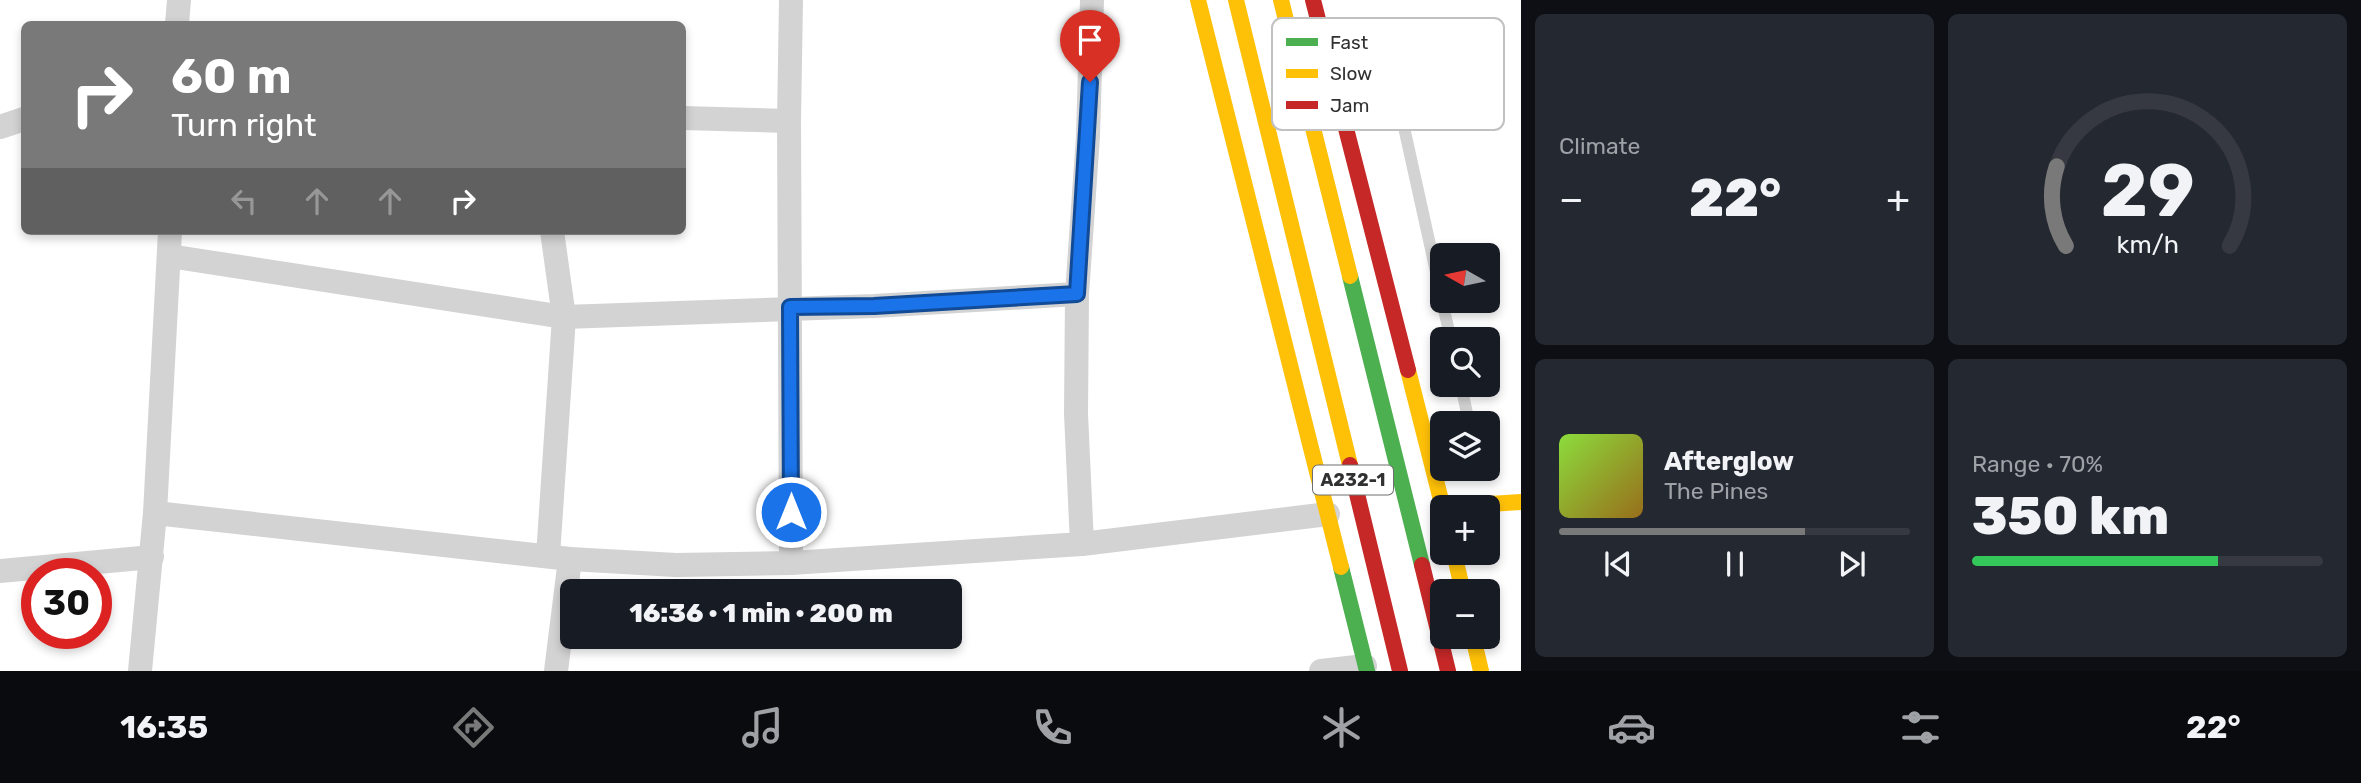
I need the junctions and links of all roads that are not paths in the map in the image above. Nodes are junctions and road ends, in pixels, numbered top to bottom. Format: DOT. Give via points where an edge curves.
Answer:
graph roads {
  1 [pos="179,0"];
  2 [pos="791,0"];
  3 [pos="1091,0"];
  4 [pos="1198,0"];
  5 [pos="1236,0"];
  6 [pos="1281,0"];
  7 [pos="1313,0"];
  8 [pos="1286,18"];
  9 [pos="1318,18"];
  10 [pos="177,21"];
  11 [pos="686,118"];
  12 [pos="21,120"];
  13 [pos="789,121"];
  14 [pos="0,127"];
  15 [pos="1314,130"];
  16 [pos="1347,130"];
  17 [pos="1405,130"];
  18 [pos="170,235"];
  19 [pos="553,235"];
  20 [pos="1430,246"];
  21 [pos="169,256"];
  22 [pos="1077,294"];
  23 [pos="790,307"];
  24 [pos="564,317"];
  25 [pos="1440,495"];
  26 [pos="1521,502"];
  27 [pos="1500,503"];
  28 [pos="155,513"];
  29 [pos="1328,514"];
  30 [pos="1082,544"];
  31 [pos="152,557"];
  32 [pos="559,557"];
  33 [pos="791,564"];
  34 [pos="0,571"];
  35 [pos="1476,649"];
  36 [pos="1366,668"];
  37 [pos="140,671"];
  38 [pos="556,671"];
  39 [pos="1321,671"];
  40 [pos="1400,671"];
  41 [pos="1448,671"];
  42 [pos="1481,671"];
  1 -- 10 [label="street"];
  2 -- 13 [label="street"];
  3 -- 22 [label="street"];
  4 -- 29 [label="main road"];
  5 -- 40 [label="main road, A232-1"];
  6 -- 8 [label="main road, A232-1"];
  7 -- 9 [label="main road"];
  11 -- 13 [label="street"];
  12 -- 14 [label="street"];
  13 -- 23 [label="street"];
  15 -- 41 [label="main road, A232-1"];
  16 -- 25 [label="main road"];
  17 -- 20 [label="lane"];
  18 -- 21 [label="street"];
  19 -- 24 [label="street"];
  21 -- 24 [label="street"];
  21 -- 28 [label="street"];
  22 -- 23 [label="street"];
  22 -- 30 [label="street"];
  23 -- 24 [label="street"];
  23 -- 33 [label="street"];
  24 -- 32 [label="street"];
  26 -- 27 [label="main road"];
  28 -- 31 [label="street"];
  28 -- 32 [label="street"];
  29 -- 30 [label="street"];
  29 -- 36 [label="main road"];
  30 -- 33 [label="street"];
  31 -- 34 [label="street"];
  31 -- 37 [label="street"];
  32 -- 33 [label="street" via="676,565"];
  32 -- 38 [label="street"];
  35 -- 42 [label="main road"];
  36 -- 39 [label="street"];
}
